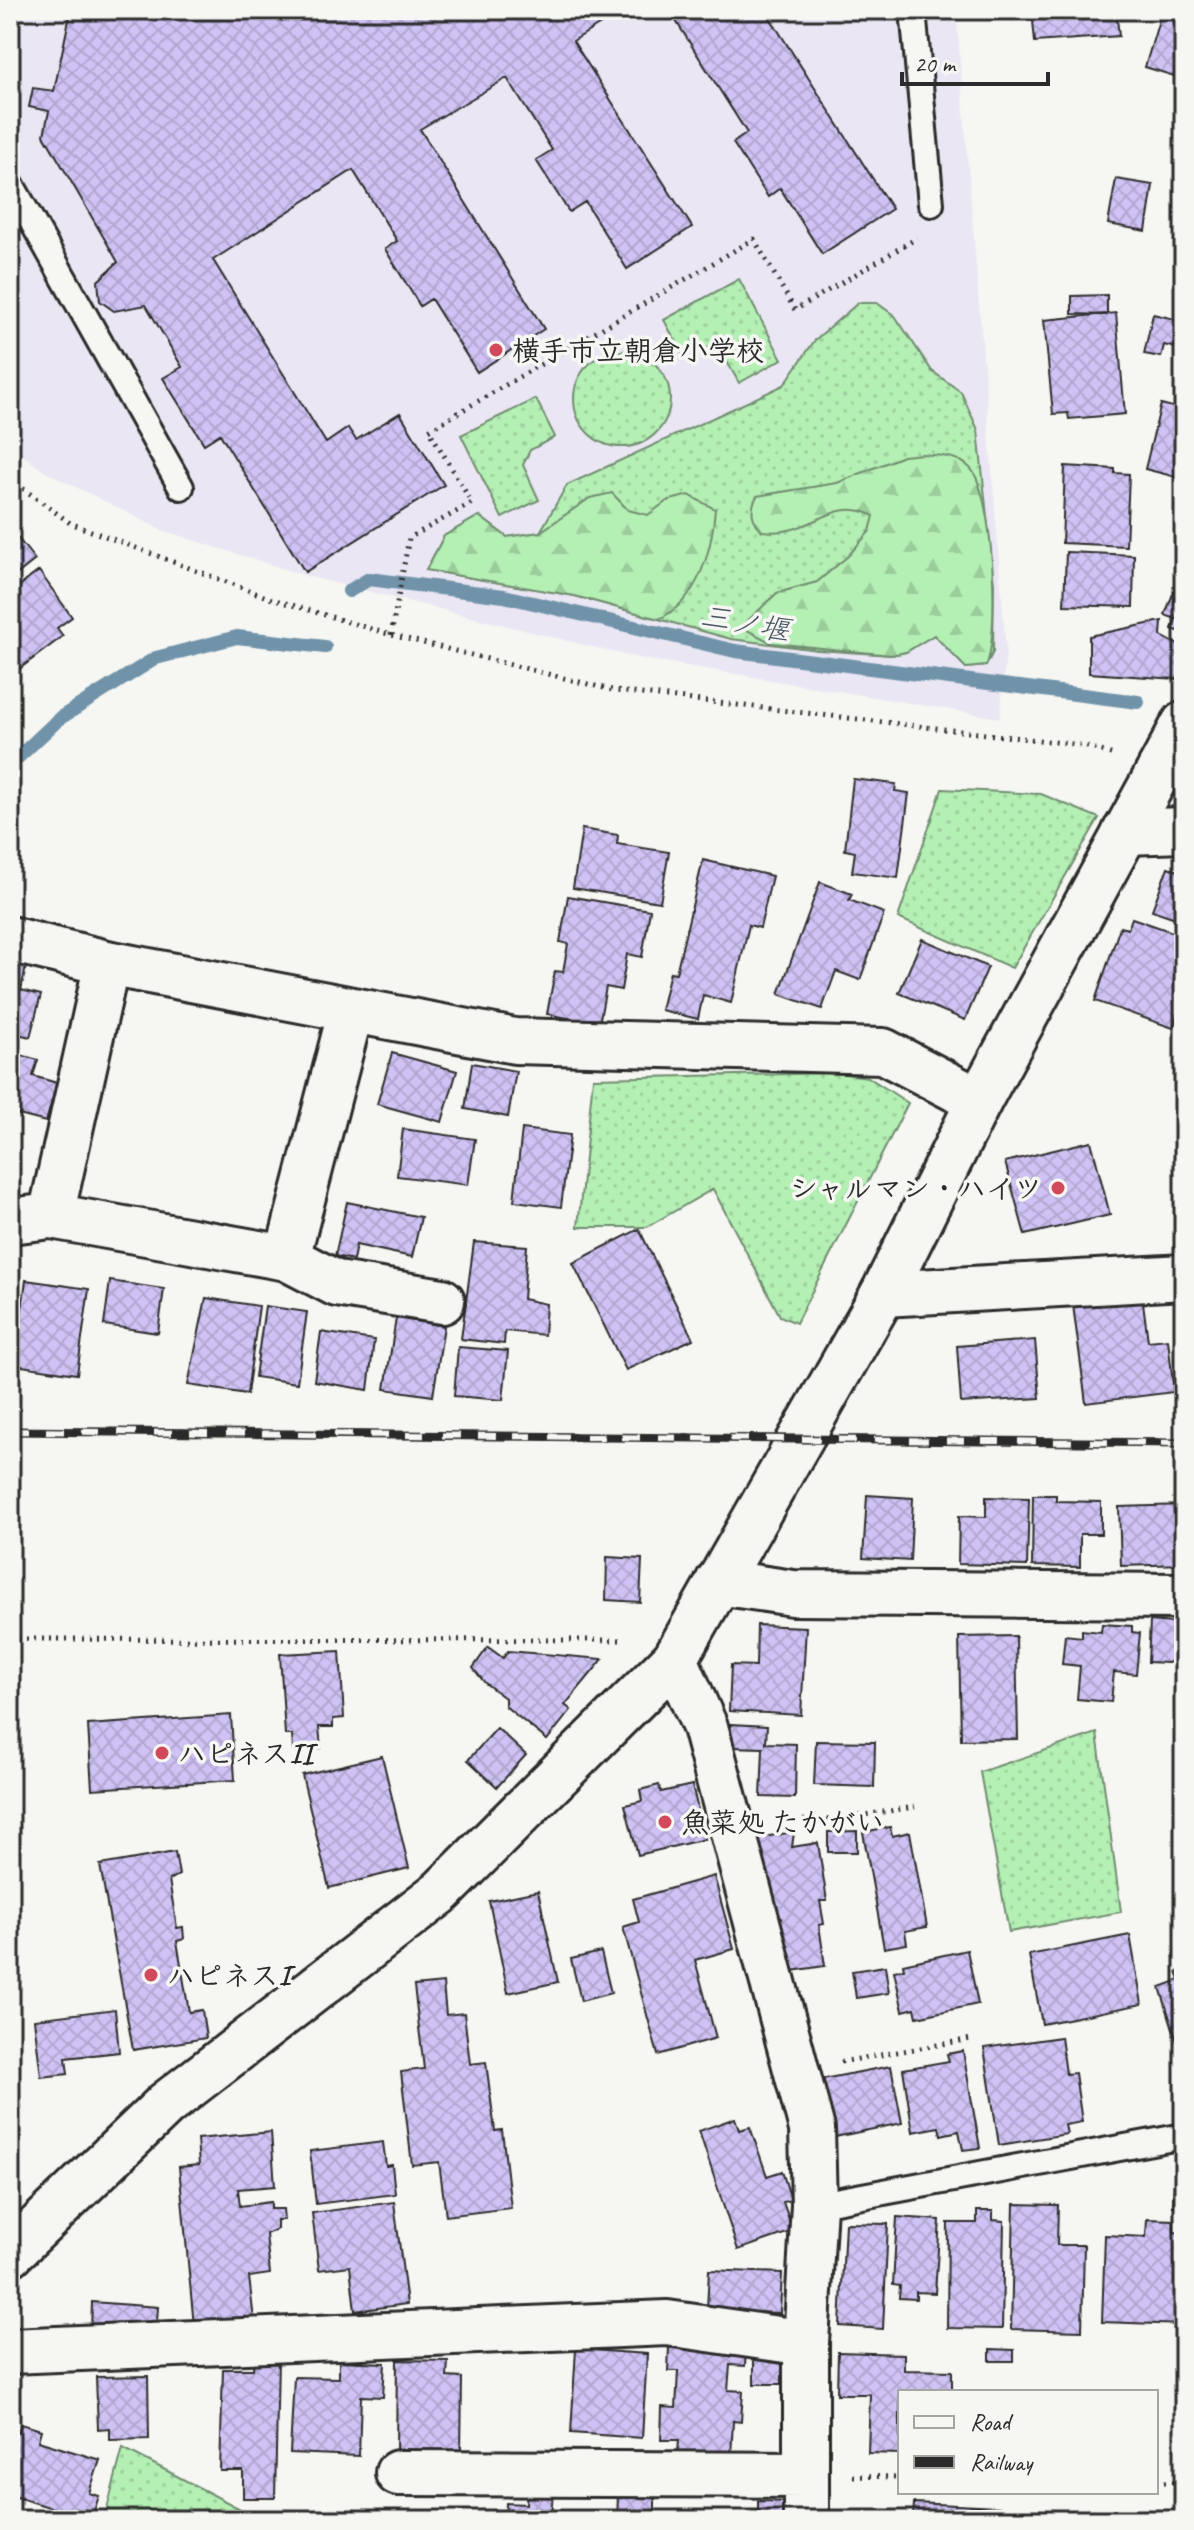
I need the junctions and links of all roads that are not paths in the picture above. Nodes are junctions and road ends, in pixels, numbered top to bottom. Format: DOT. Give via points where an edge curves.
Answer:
graph roads {
  1 [pos="913,10"];
  2 [pos="10,182"];
  3 [pos="931,204"];
  4 [pos="181,487"];
  5 [pos="1184,724"];
  6 [pos="1184,830"];
  7 [pos="1125,832"];
  8 [pos="10,939"];
  9 [pos="107,963"];
  10 [pos="351,1010"];
  11 [pos="979,1101"];
  12 [pos="31,1219"];
  13 [pos="287,1258"];
  14 [pos="1184,1277"];
  15 [pos="883,1294"];
  16 [pos="442,1301"];
  17 [pos="718,1582"];
  18 [pos="1184,1596"];
  19 [pos="680,1649"];
  20 [pos="1184,2136"];
  21 [pos="814,2205"];
  22 [pos="10,2254"];
  23 [pos="806,2343"];
  24 [pos="10,2351"];
  25 [pos="398,2473"];
  26 [pos="806,2475"];
  27 [pos="806,2520"];
  1 -- 3 [label="lane"];
  2 -- 4 [label="lane"];
  5 -- 7 [label="street"];
  6 -- 7 [label="street"];
  7 -- 11 [label="street"];
  8 -- 9 [label="street"];
  9 -- 10 [label="street"];
  9 -- 12 [label="street"];
  10 -- 11 [label="street" via="515,1041 883,1051"];
  10 -- 13 [label="street"];
  11 -- 15 [label="street"];
  12 -- 13 [label="street"];
  13 -- 16 [label="street" via="337,1284"];
  14 -- 15 [label="street"];
  15 -- 17 [label="street"];
  17 -- 18 [label="street" via="793,1593"];
  17 -- 19 [label="street"];
  19 -- 21 [label="street" via="812,2129"];
  19 -- 22 [label="street" via="442,1891 166,2104"];
  20 -- 21 [label="lane"];
  21 -- 23 [label="street"];
  23 -- 24 [label="street" via="667,2323"];
  23 -- 26 [label="street"];
  25 -- 26 [label="street"];
  26 -- 27 [label="street"];
}
